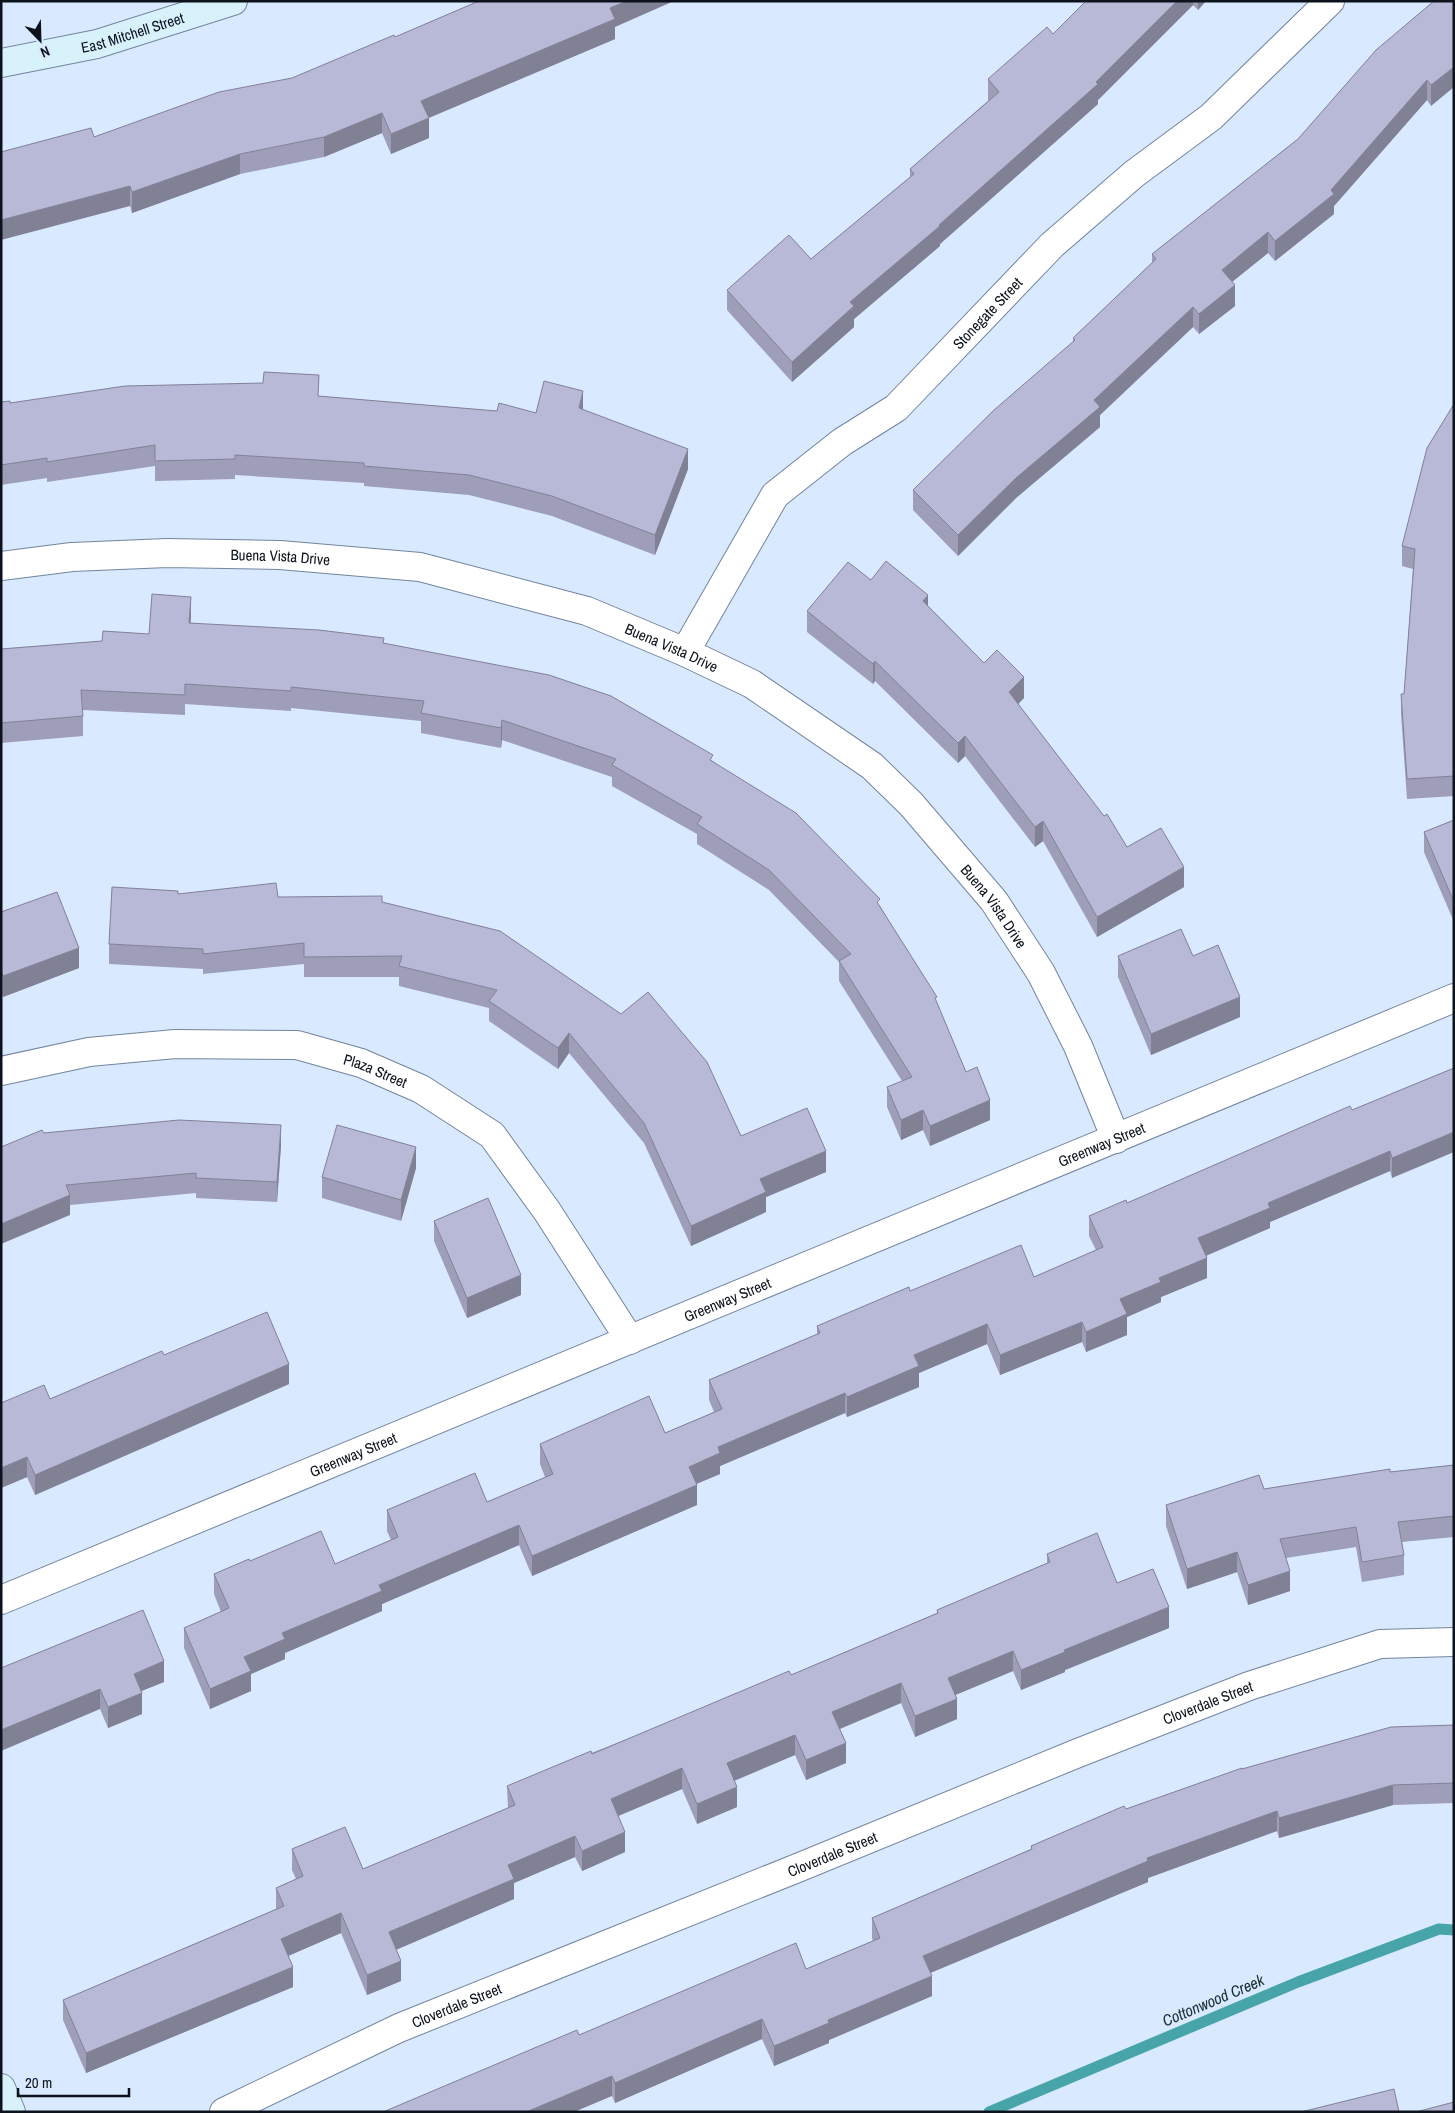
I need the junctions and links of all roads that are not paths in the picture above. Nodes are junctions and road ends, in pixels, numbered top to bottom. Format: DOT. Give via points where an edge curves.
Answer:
graph roads {
  1 [pos="233,1"];
  2 [pos="1330,1"];
  3 [pos="1,63"];
  4 [pos="1,566"];
  5 [pos="685,652"];
  6 [pos="1454,998"];
  7 [pos="1,1071"];
  8 [pos="1116,1139"];
  9 [pos="630,1340"];
  10 [pos="1,1600"];
  11 [pos="1454,1642"];
  12 [pos="1,2088"];
  13 [pos="11,2112"];
  14 [pos="224,2112"];
  1 -- 3 [label="street, East Mitchell Street" via="96,44"];
  2 -- 5 [label="street, Stonegate Street" via="1211,117 1134,174 1052,245 896,408 842,442 775,495"];
  4 -- 5 [label="street, Buena Vista Drive" via="72,557 167,552 280,555 420,566 587,610"];
  5 -- 8 [label="street, Buena Vista Drive" via="760,690 872,766 911,804 994,901 1041,973 1078,1046"];
  6 -- 8 [label="street, Greenway Street"];
  7 -- 9 [label="street, Plaza Street" via="89,1052 175,1044 297,1045 370,1067 421,1089 492,1135"];
  8 -- 9 [label="street, Greenway Street"];
  9 -- 10 [label="street, Greenway Street"];
  11 -- 14 [label="street, Cloverdale Street" via="1380,1644 1249,1686 399,2028"];
  12 -- 13 [label="street"];
}
